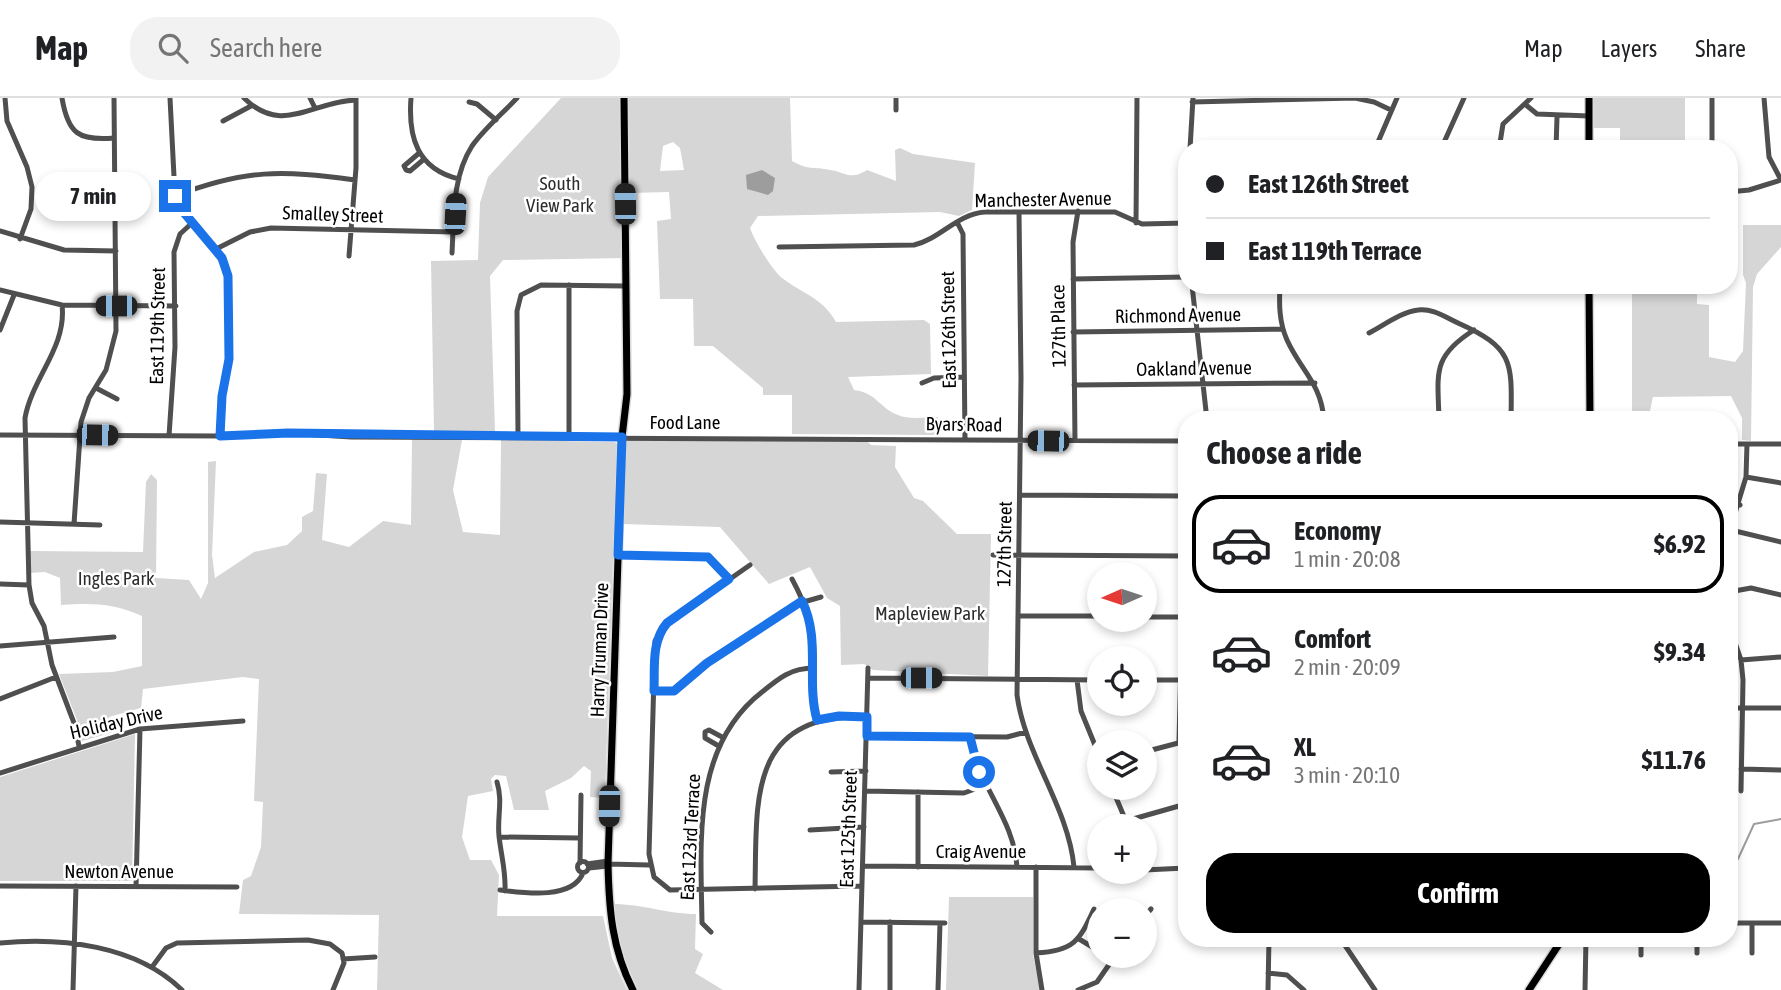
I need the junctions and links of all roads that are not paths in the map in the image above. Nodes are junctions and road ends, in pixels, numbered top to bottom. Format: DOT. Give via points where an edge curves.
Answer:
graph roads {
  1 [pos="5,98"];
  2 [pos="62,98"];
  3 [pos="114,98"];
  4 [pos="170,98"];
  5 [pos="244,98"];
  6 [pos="310,98"];
  7 [pos="411,98"];
  8 [pos="517,98"];
  9 [pos="624,98"];
  10 [pos="896,98"];
  11 [pos="1137,98"];
  12 [pos="1397,98"];
  13 [pos="1464,98"];
  14 [pos="1531,98"];
  15 [pos="1588,98"];
  16 [pos="1712,98"];
  17 [pos="1764,98"];
  18 [pos="356,99"];
  19 [pos="1192,100"];
  20 [pos="469,102"];
  21 [pos="1526,105"];
  22 [pos="251,106"];
  23 [pos="315,108"];
  24 [pos="896,110"];
  25 [pos="1391,110"];
  26 [pos="1589,116"];
  27 [pos="1557,117"];
  28 [pos="496,120"];
  29 [pos="223,121"];
  30 [pos="114,138"];
  31 [pos="1190,140"];
  32 [pos="1379,140"];
  33 [pos="1445,140"];
  34 [pos="1500,140"];
  35 [pos="1556,140"];
  36 [pos="1589,140"];
  37 [pos="1712,140"];
  38 [pos="418,154"];
  39 [pos="423,160"];
  40 [pos="459,178"];
  41 [pos="355,180"];
  42 [pos="1781,180"];
  43 [pos="1738,191"];
  44 [pos="115,194"];
  45 [pos="175,196"];
  46 [pos="86,197"];
  47 [pos="1078,211"];
  48 [pos="1019,212"];
  49 [pos="957,222"];
  50 [pos="192,223"];
  51 [pos="1136,223"];
  52 [pos="1178,223"];
  53 [pos="0,231"];
  54 [pos="349,231"];
  55 [pos="454,232"];
  56 [pos="20,239"];
  57 [pos="779,247"];
  58 [pos="216,248"];
  59 [pos="116,251"];
  60 [pos="452,253"];
  61 [pos="349,256"];
  62 [pos="1178,277"];
  63 [pos="1073,279"];
  64 [pos="569,285"];
  65 [pos="626,286"];
  66 [pos="0,290"];
  67 [pos="1193,294"];
  68 [pos="1281,294"];
  69 [pos="1589,294"];
  70 [pos="14,295"];
  71 [pos="62,305"];
  72 [pos="116,306"];
  73 [pos="176,306"];
  74 [pos="0,330"];
  75 [pos="1283,330"];
  76 [pos="1474,330"];
  77 [pos="1196,331"];
  78 [pos="1073,332"];
  79 [pos="1369,333"];
  80 [pos="964,377"];
  81 [pos="922,383"];
  82 [pos="1315,383"];
  83 [pos="1205,384"];
  84 [pos="1074,385"];
  85 [pos="96,388"];
  86 [pos="117,399"];
  87 [pos="1206,411"];
  88 [pos="1323,411"];
  89 [pos="1439,411"];
  90 [pos="1511,411"];
  91 [pos="1590,411"];
  92 [pos="0,435"];
  93 [pos="25,435"];
  94 [pos="80,435"];
  95 [pos="169,436"];
  96 [pos="220,436"];
  97 [pos="519,437"];
  98 [pos="569,437"];
  99 [pos="622,437"];
  100 [pos="867,439"];
  101 [pos="965,440"];
  102 [pos="1021,440"];
  103 [pos="1075,441"];
  104 [pos="1178,441"];
  105 [pos="1738,444"];
  106 [pos="1747,444"];
  107 [pos="1781,444"];
  108 [pos="1746,477"];
  109 [pos="1781,483"];
  110 [pos="1021,495"];
  111 [pos="1178,496"];
  112 [pos="1740,505"];
  113 [pos="1738,510"];
  114 [pos="0,522"];
  115 [pos="28,524"];
  116 [pos="74,524"];
  117 [pos="100,525"];
  118 [pos="1738,533"];
  119 [pos="1781,542"];
  120 [pos="618,555"];
  121 [pos="993,555"];
  122 [pos="1020,555"];
  123 [pos="1178,556"];
  124 [pos="750,565"];
  125 [pos="729,579"];
  126 [pos="792,579"];
  127 [pos="0,584"];
  128 [pos="29,585"];
  129 [pos="1738,591"];
  130 [pos="1781,595"];
  131 [pos="821,597"];
  132 [pos="802,601"];
  133 [pos="1018,616"];
  134 [pos="1087,616"];
  135 [pos="1157,617"];
  136 [pos="1178,617"];
  137 [pos="114,637"];
  138 [pos="48,644"];
  139 [pos="0,646"];
  140 [pos="1738,651"];
  141 [pos="1781,657"];
  142 [pos="1741,660"];
  143 [pos="814,668"];
  144 [pos="868,668"];
  145 [pos="56,677"];
  146 [pos="868,678"];
  147 [pos="1017,679"];
  148 [pos="1077,680"];
  149 [pos="1087,680"];
  150 [pos="1157,680"];
  151 [pos="1178,680"];
  152 [pos="654,691"];
  153 [pos="0,699"];
  154 [pos="1738,708"];
  155 [pos="1743,708"];
  156 [pos="1781,708"];
  157 [pos="867,717"];
  158 [pos="817,720"];
  159 [pos="243,721"];
  160 [pos="140,729"];
  161 [pos="1089,730"];
  162 [pos="1026,732"];
  163 [pos="867,736"];
  164 [pos="722,737"];
  165 [pos="970,737"];
  166 [pos="1178,741"];
  167 [pos="717,745"];
  168 [pos="79,746"];
  169 [pos="1157,748"];
  170 [pos="1741,769"];
  171 [pos="1781,770"];
  172 [pos="866,771"];
  173 [pos="831,772"];
  174 [pos="0,773"];
  175 [pos="497,782"];
  176 [pos="986,785"];
  177 [pos="865,791"];
  178 [pos="918,792"];
  179 [pos="1741,792"];
  180 [pos="580,795"];
  181 [pos="1178,807"];
  182 [pos="1155,814"];
  183 [pos="864,827"];
  184 [pos="810,830"];
  185 [pos="499,837"];
  186 [pos="579,838"];
  187 [pos="608,864"];
  188 [pos="585,865"];
  189 [pos="649,865"];
  190 [pos="863,866"];
  191 [pos="918,867"];
  192 [pos="1017,867"];
  193 [pos="1036,867"];
  194 [pos="1074,867"];
  195 [pos="1087,868"];
  196 [pos="1178,868"];
  197 [pos="1157,869"];
  198 [pos="583,873"];
  199 [pos="0,886"];
  200 [pos="76,886"];
  201 [pos="862,886"];
  202 [pos="136,887"];
  203 [pos="237,887"];
  204 [pos="701,890"];
  205 [pos="755,890"];
  206 [pos="861,922"];
  207 [pos="890,922"];
  208 [pos="1087,923"];
  209 [pos="1738,923"];
  210 [pos="1752,923"];
  211 [pos="1781,923"];
  212 [pos="711,932"];
  213 [pos="1079,939"];
  214 [pos="0,943"];
  215 [pos="75,944"];
  216 [pos="1087,944"];
  217 [pos="1269,947"];
  218 [pos="1346,947"];
  219 [pos="1557,947"];
  220 [pos="1586,947"];
  221 [pos="1642,947"];
  222 [pos="1697,947"];
  223 [pos="1036,953"];
  224 [pos="1697,953"];
  225 [pos="1752,953"];
  226 [pos="1642,955"];
  227 [pos="375,957"];
  228 [pos="344,959"];
  229 [pos="152,967"];
  230 [pos="1107,968"];
  231 [pos="1268,973"];
  232 [pos="74,990"];
  233 [pos="182,990"];
  234 [pos="333,990"];
  235 [pos="633,990"];
  236 [pos="859,990"];
  237 [pos="890,990"];
  238 [pos="939,990"];
  239 [pos="1042,990"];
  240 [pos="1078,990"];
  241 [pos="1268,990"];
  242 [pos="1304,990"];
  243 [pos="1375,990"];
  244 [pos="1529,990"];
  245 [pos="1585,990"];
  1 -- 56 [label="street" via="7,121 32,187 31,209"];
  2 -- 30 [label="street" via="68,124 76,133 94,140"];
  3 -- 30 [label="street"];
  4 -- 45 [label="street"];
  5 -- 22 [label="street"];
  6 -- 23 [label="street"];
  7 -- 38 [label="street" via="412,137"];
  8 -- 28 [label="street"];
  9 -- 65 [label="main road, Harry Truman Drive"];
  10 -- 24 [label="street"];
  11 -- 51 [label="street"];
  12 -- 25 [label="street"];
  13 -- 33 [label="street"];
  14 -- 21 [label="street"];
  15 -- 26 [label="main road"];
  16 -- 37 [label="street"];
  17 -- 42 [label="street" via="1769,157"];
  18 -- 23 [label="street"];
  18 -- 41 [label="street"];
  19 -- 25 [label="street" via="1355,99"];
  19 -- 31 [label="street"];
  20 -- 28 [label="street"];
  21 -- 27 [label="street" via="1537,114"];
  21 -- 34 [label="street" via="1503,124"];
  22 -- 23 [label="street" via="281,117"];
  22 -- 29 [label="street"];
  25 -- 32 [label="street"];
  26 -- 27 [label="street"];
  26 -- 36 [label="main road"];
  27 -- 35 [label="street"];
  28 -- 40 [label="street" via="471,148"];
  30 -- 44 [label="street"];
  38 -- 39 [label="street"];
  38 -- 39 [label="street" via="404,166 406,170"];
  39 -- 40 [label="street" via="440,173"];
  40 -- 55 [label="street"];
  41 -- 45 [label="street" via="259,172"];
  41 -- 54 [label="street"];
  42 -- 43 [label="street"];
  44 -- 46 [label="street"];
  44 -- 59 [label="street"];
  45 -- 50 [label="street"];
  47 -- 48 [label="street, Manchester Avenue"];
  47 -- 51 [label="street, Manchester Avenue" via="1115,212"];
  47 -- 63 [label="street, 127th Place"];
  48 -- 49 [label="street, Manchester Avenue" via="977,212"];
  48 -- 102 [label="street, 127th Street"];
  49 -- 57 [label="street, Manchester Avenue" via="914,245"];
  49 -- 80 [label="street, East 126th Street" via="962,234"];
  50 -- 58 [label="street"];
  50 -- 73 [label="street, East 119th Street" via="174,248"];
  51 -- 52 [label="street, Manchester Avenue"];
  53 -- 56 [label="street"];
  54 -- 55 [label="street, Smalley Street"];
  54 -- 58 [label="street, Smalley Street" via="262,229"];
  54 -- 61 [label="street"];
  55 -- 60 [label="street"];
  56 -- 59 [label="street" via="64,250"];
  58 -- 96 [label="street" via="226,267 228,289 229,359"];
  59 -- 72 [label="street"];
  62 -- 63 [label="street"];
  63 -- 78 [label="street, 127th Place"];
  64 -- 65 [label="street"];
  64 -- 97 [label="street" via="541,285 523,292 517,311"];
  64 -- 98 [label="street"];
  65 -- 99 [label="main road, Harry Truman Drive" via="627,394"];
  66 -- 70 [label="street"];
  67 -- 77 [label="street"];
  68 -- 75 [label="street"];
  69 -- 91 [label="main road"];
  70 -- 71 [label="street"];
  70 -- 74 [label="street"];
  71 -- 72 [label="street"];
  71 -- 93 [label="street" via="56,345 27,404"];
  72 -- 73 [label="street"];
  72 -- 85 [label="street" via="113,351"];
  73 -- 95 [label="street, East 119th Street"];
  75 -- 77 [label="street, Richmond Avenue"];
  75 -- 82 [label="street"];
  76 -- 79 [label="street" via="1421,310"];
  76 -- 89 [label="street" via="1452,344 1441,361"];
  76 -- 90 [label="street" via="1496,344 1510,366"];
  77 -- 78 [label="street, Richmond Avenue"];
  77 -- 83 [label="street"];
  78 -- 84 [label="street, 127th Place"];
  80 -- 81 [label="street"];
  80 -- 101 [label="street, East 126th Street"];
  82 -- 83 [label="street, Oakland Avenue"];
  82 -- 88 [label="street"];
  83 -- 84 [label="street, Oakland Avenue"];
  83 -- 87 [label="street"];
  84 -- 103 [label="street, 127th Place"];
  85 -- 86 [label="street"];
  85 -- 94 [label="street" via="84,411"];
  92 -- 93 [label="street, Food Lane"];
  93 -- 94 [label="street, Food Lane"];
  93 -- 115 [label="street"];
  94 -- 95 [label="street, Food Lane"];
  94 -- 116 [label="street"];
  95 -- 96 [label="street, Food Lane"];
  96 -- 97 [label="street, Food Lane"];
  97 -- 98 [label="street, Food Lane"];
  98 -- 99 [label="street, Food Lane"];
  99 -- 100 [label="street, Food Lane"];
  99 -- 120 [label="main road, Harry Truman Drive"];
  100 -- 101 [label="street, Byars Road"];
  101 -- 102 [label="street, Byars Road"];
  102 -- 103 [label="street, Byars Road"];
  102 -- 110 [label="street, 127th Street"];
  103 -- 104 [label="street, Byars Road"];
  105 -- 106 [label="street"];
  106 -- 107 [label="street"];
  106 -- 108 [label="street"];
  108 -- 109 [label="street"];
  108 -- 112 [label="street"];
  110 -- 111 [label="street"];
  110 -- 122 [label="street, 127th Street"];
  112 -- 113 [label="street"];
  114 -- 115 [label="street"];
  115 -- 116 [label="street"];
  115 -- 128 [label="street"];
  116 -- 117 [label="street"];
  118 -- 119 [label="street"];
  120 -- 125 [label="street" via="708,557"];
  120 -- 187 [label="main road, Harry Truman Drive"];
  121 -- 122 [label="street"];
  122 -- 123 [label="street"];
  122 -- 133 [label="street, 127th Street"];
  124 -- 125 [label="street"];
  125 -- 152 [label="street" via="667,623 655,641"];
  126 -- 132 [label="street"];
  127 -- 128 [label="street"];
  128 -- 138 [label="street"];
  129 -- 130 [label="street"];
  131 -- 132 [label="street"];
  132 -- 143 [label="street" via="813,636"];
  132 -- 152 [label="street" via="707,663 674,691"];
  133 -- 134 [label="street"];
  133 -- 147 [label="street, 127th Street"];
  135 -- 136 [label="street"];
  137 -- 138 [label="street"];
  138 -- 139 [label="street"];
  138 -- 145 [label="street"];
  140 -- 142 [label="street"];
  141 -- 142 [label="street"];
  142 -- 155 [label="street"];
  143 -- 158 [label="street"];
  143 -- 164 [label="street, East 123rd Terrace" via="782,676 744,708"];
  144 -- 146 [label="street, East 125th Street"];
  145 -- 153 [label="street"];
  145 -- 168 [label="street"];
  146 -- 147 [label="street"];
  146 -- 157 [label="street, East 125th Street"];
  147 -- 148 [label="street"];
  147 -- 162 [label="street, 127th Street"];
  148 -- 149 [label="street"];
  148 -- 161 [label="street"];
  150 -- 151 [label="street"];
  152 -- 189 [label="street"];
  154 -- 155 [label="street"];
  155 -- 156 [label="street"];
  155 -- 170 [label="street"];
  157 -- 158 [label="street"];
  157 -- 163 [label="street, East 125th Street"];
  158 -- 205 [label="street" via="783,743 762,777 757,799"];
  159 -- 160 [label="street, Holiday Drive"];
  160 -- 168 [label="street, Holiday Drive"];
  160 -- 202 [label="street"];
  162 -- 165 [label="street"];
  162 -- 194 [label="street, 127th Street" via="1069,836"];
  163 -- 165 [label="street"];
  163 -- 172 [label="street, East 125th Street"];
  164 -- 167 [label="street, East 123rd Terrace"];
  164 -- 167 [label="street" via="705,732 706,740"];
  165 -- 176 [label="street"];
  166 -- 169 [label="street"];
  167 -- 204 [label="street, East 123rd Terrace" via="705,790"];
  168 -- 174 [label="street, Holiday Drive"];
  170 -- 171 [label="street"];
  170 -- 179 [label="street"];
  172 -- 173 [label="street"];
  172 -- 177 [label="street, East 125th Street"];
  175 -- 185 [label="street"];
  176 -- 178 [label="street" via="964,793"];
  176 -- 192 [label="street" via="1011,832"];
  177 -- 178 [label="street"];
  177 -- 183 [label="street, East 125th Street"];
  178 -- 191 [label="street"];
  180 -- 186 [label="street"];
  181 -- 182 [label="street"];
  183 -- 184 [label="street"];
  183 -- 190 [label="street, East 125th Street"];
  185 -- 186 [label="street"];
  185 -- 198 [label="street" via="506,866 503,891 567,890"];
  186 -- 188 [label="street"];
  187 -- 188 [label="street"];
  187 -- 189 [label="street"];
  187 -- 235 [label="main road, Harry Truman Drive" via="610,925 621,967"];
  188 -- 198 [label="street"];
  188 -- 198 [label="street" via="578,869"];
  189 -- 204 [label="street" via="654,877 670,890"];
  190 -- 191 [label="street, Craig Avenue"];
  190 -- 201 [label="street, East 125th Street"];
  191 -- 192 [label="street, Craig Avenue"];
  192 -- 193 [label="street, Craig Avenue"];
  193 -- 194 [label="street, Craig Avenue"];
  193 -- 223 [label="street"];
  194 -- 195 [label="street, Craig Avenue"];
  196 -- 197 [label="street"];
  199 -- 200 [label="street, Newton Avenue"];
  200 -- 202 [label="street, Newton Avenue"];
  200 -- 215 [label="street"];
  201 -- 205 [label="street"];
  201 -- 206 [label="street, East 125th Street"];
  202 -- 203 [label="street, Newton Avenue"];
  204 -- 205 [label="street"];
  204 -- 212 [label="street, East 123rd Terrace" via="702,923"];
  206 -- 207 [label="street"];
  206 -- 236 [label="street, East 125th Street"];
  207 -- 237 [label="street"];
  207 -- 238 [label="street" via="943,923"];
  208 -- 213 [label="street"];
  209 -- 210 [label="street"];
  210 -- 211 [label="street"];
  210 -- 225 [label="street"];
  213 -- 216 [label="street"];
  213 -- 223 [label="street" via="1060,951"];
  214 -- 215 [label="street"];
  215 -- 229 [label="street"];
  215 -- 232 [label="street"];
  217 -- 231 [label="street"];
  218 -- 243 [label="street"];
  219 -- 244 [label="main road"];
  220 -- 245 [label="street"];
  221 -- 226 [label="street"];
  222 -- 224 [label="street"];
  223 -- 239 [label="street"];
  227 -- 228 [label="street"];
  228 -- 229 [label="street" via="338,948 307,940 177,943 166,948"];
  228 -- 234 [label="street"];
  229 -- 233 [label="street"];
  230 -- 240 [label="street" via="1097,982"];
  231 -- 241 [label="street"];
  231 -- 242 [label="street" via="1287,975"];
}
